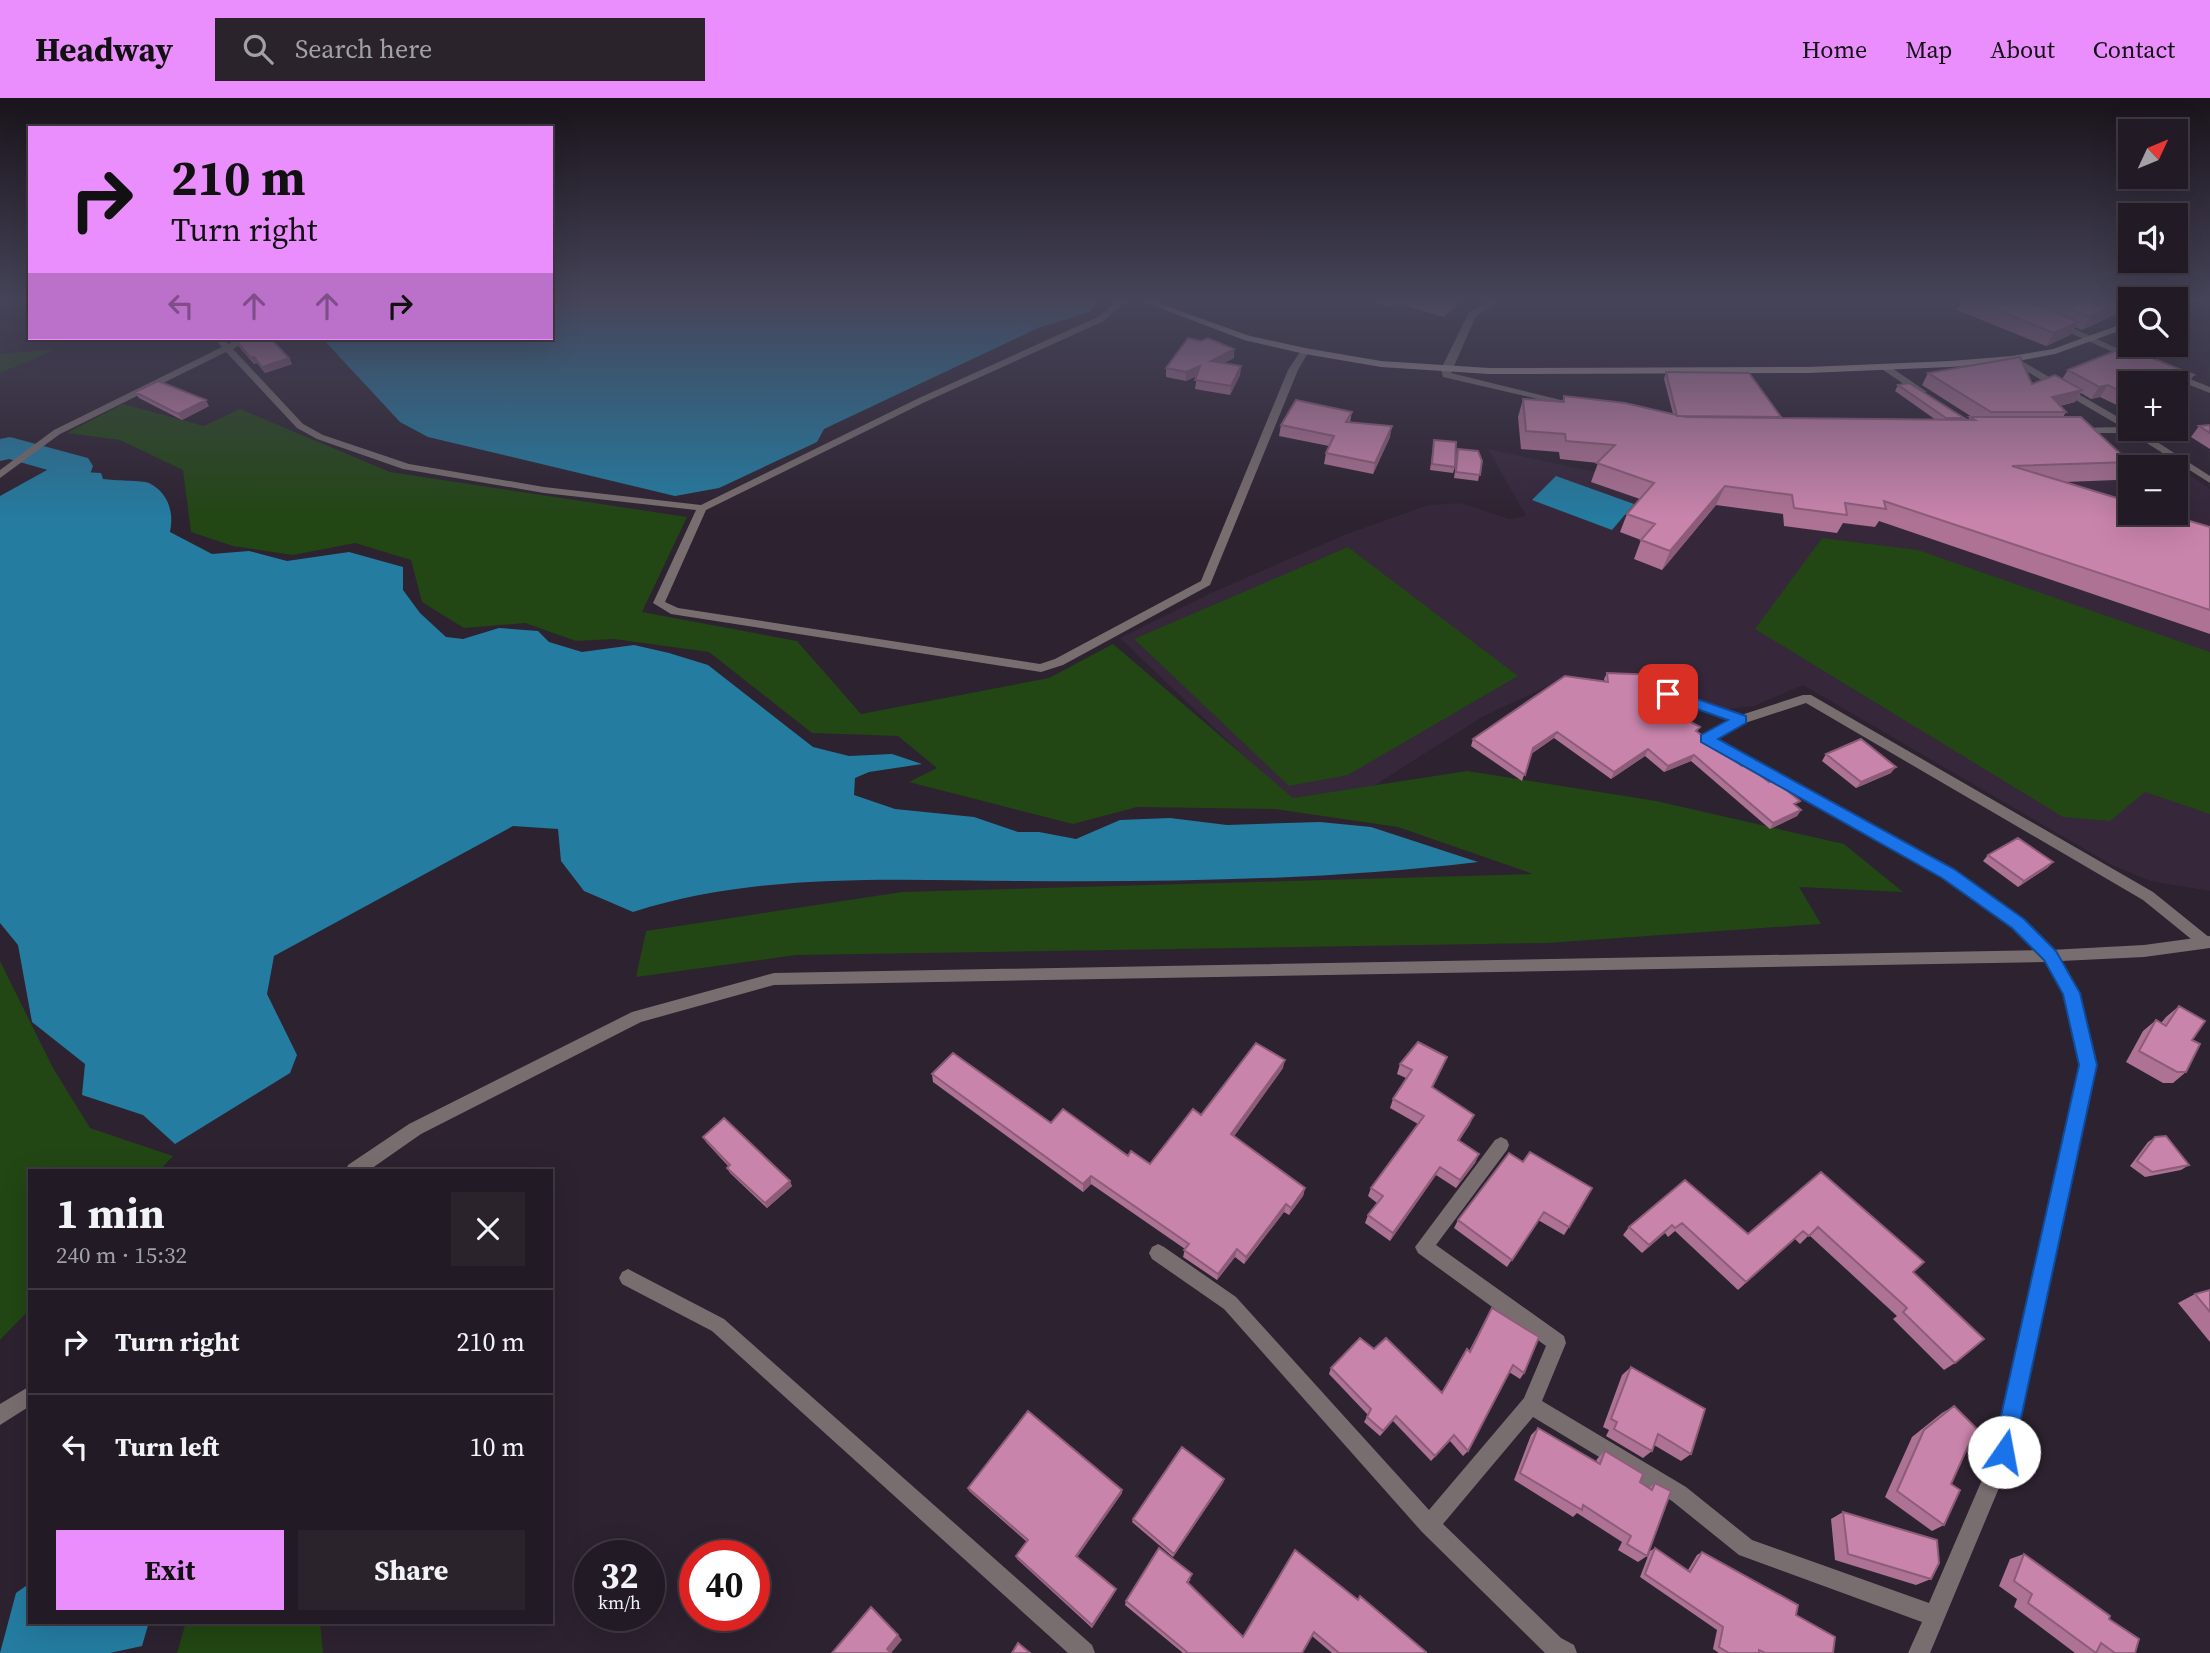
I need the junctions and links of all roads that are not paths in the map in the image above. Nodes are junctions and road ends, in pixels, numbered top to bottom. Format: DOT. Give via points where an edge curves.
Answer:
graph roads {
  1 [pos="173,375"];
  2 [pos="252,375"];
  3 [pos="978,375"];
  4 [pos="1291,375"];
  5 [pos="1446,375"];
  6 [pos="1895,375"];
  7 [pos="2038,375"];
  8 [pos="2188,381"];
  9 [pos="2210,390"];
  10 [pos="1928,396"];
  11 [pos="1581,407"];
  12 [pos="2118,421"];
  13 [pos="2118,429"];
  14 [pos="2063,431"];
  15 [pos="2150,441"];
  16 [pos="0,475"];
  17 [pos="2210,480"];
  18 [pos="702,508"];
  19 [pos="1668,694"];
  20 [pos="1741,720"];
  21 [pos="2208,942"];
  22 [pos="2050,956"];
  23 [pos="1501,1145"];
  24 [pos="357,1169"];
  25 [pos="1158,1253"];
  26 [pos="628,1278"];
  27 [pos="28,1396"];
  28 [pos="1531,1405"];
  29 [pos="0,1415"];
  30 [pos="1429,1525"];
  31 [pos="1935,1616"];
  32 [pos="1084,1653"];
  33 [pos="1566,1653"];
  34 [pos="1919,1653"];
  1 -- 16 [label="street" via="57,432"];
  2 -- 18 [label="street" via="300,426 407,467 544,490"];
  3 -- 18 [label="street"];
  4 -- 18 [label="street" via="1206,583 1041,668 676,611 659,603"];
  5 -- 11 [label="street"];
  6 -- 10 [label="street"];
  7 -- 12 [label="street"];
  8 -- 9 [label="street"];
  13 -- 14 [label="street"];
  15 -- 17 [label="street"];
  19 -- 20 [label="street"];
  20 -- 21 [label="street" via="1807,698 2148,896"];
  20 -- 22 [label="street" via="1706,739 1948,873 2018,923"];
  21 -- 22 [label="street"];
  22 -- 24 [label="street" via="774,979 637,1017 415,1129"];
  22 -- 31 [label="street" via="2071,993 2088,1065 2004,1452"];
  23 -- 28 [label="street" via="1424,1247 1557,1343"];
  25 -- 30 [label="street" via="1230,1303"];
  26 -- 32 [label="street" via="718,1325"];
  27 -- 29 [label="street"];
  28 -- 30 [label="street"];
  28 -- 31 [label="street" via="1679,1494 1746,1548"];
  30 -- 33 [label="street" via="1553,1646"];
  31 -- 34 [label="street"];
}
